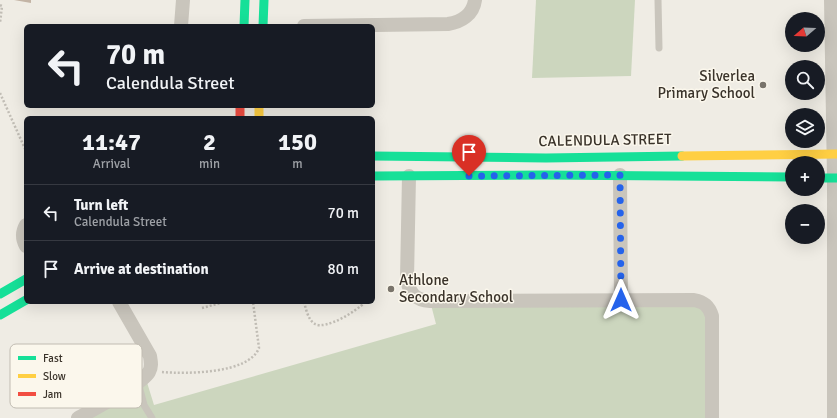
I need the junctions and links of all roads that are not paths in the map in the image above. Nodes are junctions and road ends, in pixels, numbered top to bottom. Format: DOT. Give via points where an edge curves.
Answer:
graph roads {
  1 [pos="183,0"];
  2 [pos="245,0"];
  3 [pos="264,0"];
  4 [pos="475,0"];
  5 [pos="658,0"];
  6 [pos="831,0"];
  7 [pos="181,24"];
  8 [pos="244,24"];
  9 [pos="263,24"];
  10 [pos="375,25"];
  11 [pos="659,48"];
  12 [pos="835,154"];
  13 [pos="375,156"];
  14 [pos="546,158"];
  15 [pos="545,175"];
  16 [pos="620,175"];
  17 [pos="375,176"];
  18 [pos="409,176"];
  19 [pos="785,177"];
  20 [pos="835,178"];
  21 [pos="24,228"];
  22 [pos="24,241"];
  23 [pos="24,280"];
  24 [pos="0,294"];
  25 [pos="621,300"];
  26 [pos="24,301"];
  27 [pos="120,304"];
  28 [pos="0,315"];
  29 [pos="142,378"];
  30 [pos="142,397"];
  31 [pos="95,408"];
  32 [pos="78,418"];
  33 [pos="152,418"];
  34 [pos="712,418"];
  35 [pos="834,418"];
  1 -- 7 [label="street"];
  2 -- 8 [label="street"];
  3 -- 9 [label="street"];
  4 -- 10 [label="street" via="467,16 458,22"];
  5 -- 11 [label="lane"];
  6 -- 12 [label="street"];
  12 -- 14 [label="street, CALENDULA STREET"];
  12 -- 20 [label="street"];
  13 -- 14 [label="street, CALENDULA STREET"];
  14 -- 15 [label="street"];
  15 -- 16 [label="street"];
  15 -- 18 [label="street"];
  16 -- 19 [label="street"];
  16 -- 25 [label="street"];
  17 -- 18 [label="street"];
  18 -- 25 [label="street" via="407,279 413,296 430,301"];
  20 -- 35 [label="street"];
  21 -- 22 [label="street"];
  23 -- 24 [label="street"];
  25 -- 34 [label="street" via="694,300 710,309"];
  26 -- 28 [label="street"];
  27 -- 29 [label="street" via="150,356 149,371"];
  30 -- 33 [label="lane"];
  31 -- 32 [label="street"];
}
